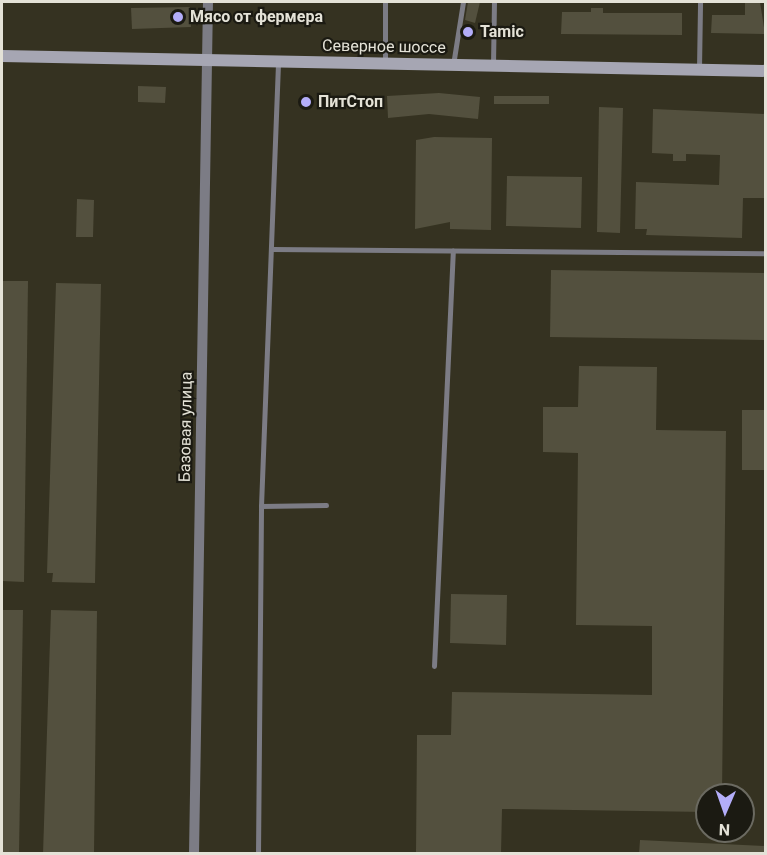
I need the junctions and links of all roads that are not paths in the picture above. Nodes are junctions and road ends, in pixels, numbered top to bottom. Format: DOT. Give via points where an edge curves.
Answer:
graph roads {
  1 [pos="208,2"];
  2 [pos="385,2"];
  3 [pos="463,2"];
  4 [pos="494,2"];
  5 [pos="700,2"];
  6 [pos="2,56"];
  7 [pos="206,59"];
  8 [pos="278,61"];
  9 [pos="385,63"];
  10 [pos="453,64"];
  11 [pos="493,65"];
  12 [pos="699,69"];
  13 [pos="765,71"];
  14 [pos="272,249"];
  15 [pos="453,250"];
  16 [pos="765,253"];
  17 [pos="326,505"];
  18 [pos="261,506"];
  19 [pos="434,666"];
  20 [pos="194,854"];
  21 [pos="258,854"];
  1 -- 7 [label="street, Базовая улица"];
  2 -- 9 [label="lane"];
  3 -- 10 [label="lane"];
  4 -- 11 [label="lane"];
  5 -- 12 [label="lane"];
  6 -- 7 [label="main road, Северное шоссе"];
  7 -- 8 [label="main road, Северное шоссе"];
  7 -- 20 [label="street, Базовая улица"];
  8 -- 9 [label="main road, Северное шоссе"];
  8 -- 14 [label="lane"];
  9 -- 10 [label="main road, Северное шоссе"];
  10 -- 11 [label="main road, Северное шоссе"];
  11 -- 12 [label="main road, Северное шоссе"];
  12 -- 13 [label="main road, Северное шоссе"];
  14 -- 15 [label="lane"];
  14 -- 18 [label="lane"];
  15 -- 16 [label="lane"];
  15 -- 19 [label="lane"];
  17 -- 18 [label="lane"];
  18 -- 21 [label="lane"];
}
